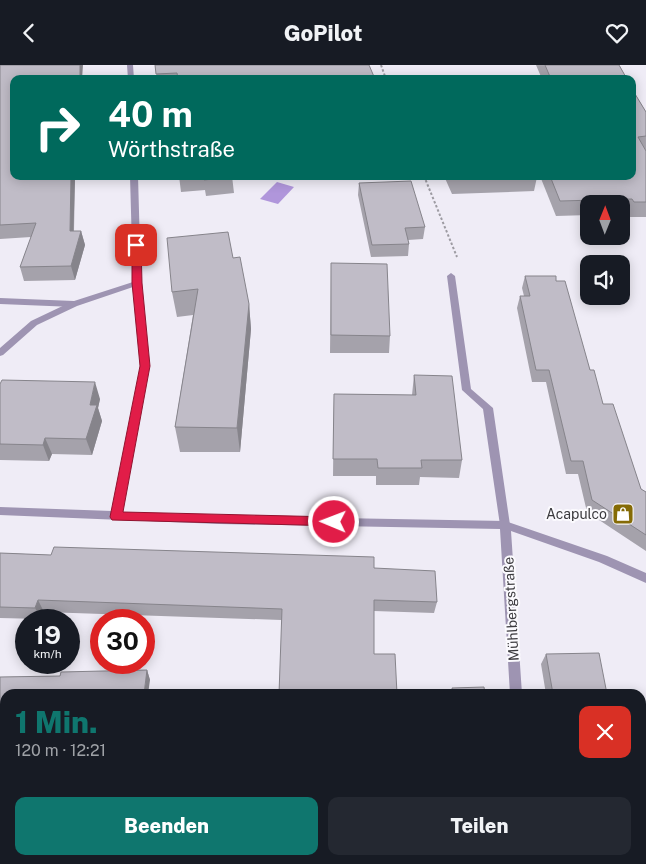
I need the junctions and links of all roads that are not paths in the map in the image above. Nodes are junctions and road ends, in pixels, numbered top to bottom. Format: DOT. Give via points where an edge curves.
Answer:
graph roads {
  1 [pos="134,180"];
  2 [pos="451,276"];
  3 [pos="137,283"];
  4 [pos="0,301"];
  5 [pos="74,303"];
  6 [pos="0,353"];
  7 [pos="0,511"];
  8 [pos="116,517"];
  9 [pos="506,525"];
  10 [pos="646,578"];
  11 [pos="516,689"];
  1 -- 3 [label="street"];
  2 -- 9 [label="street, Mühlbergstraße" via="467,390 488,408"];
  3 -- 5 [label="street"];
  3 -- 8 [label="street" via="145,366"];
  4 -- 5 [label="street"];
  5 -- 6 [label="street" via="34,323"];
  7 -- 8 [label="street"];
  8 -- 9 [label="street"];
  9 -- 10 [label="street"];
  9 -- 11 [label="street, Mühlbergstraße"];
}
